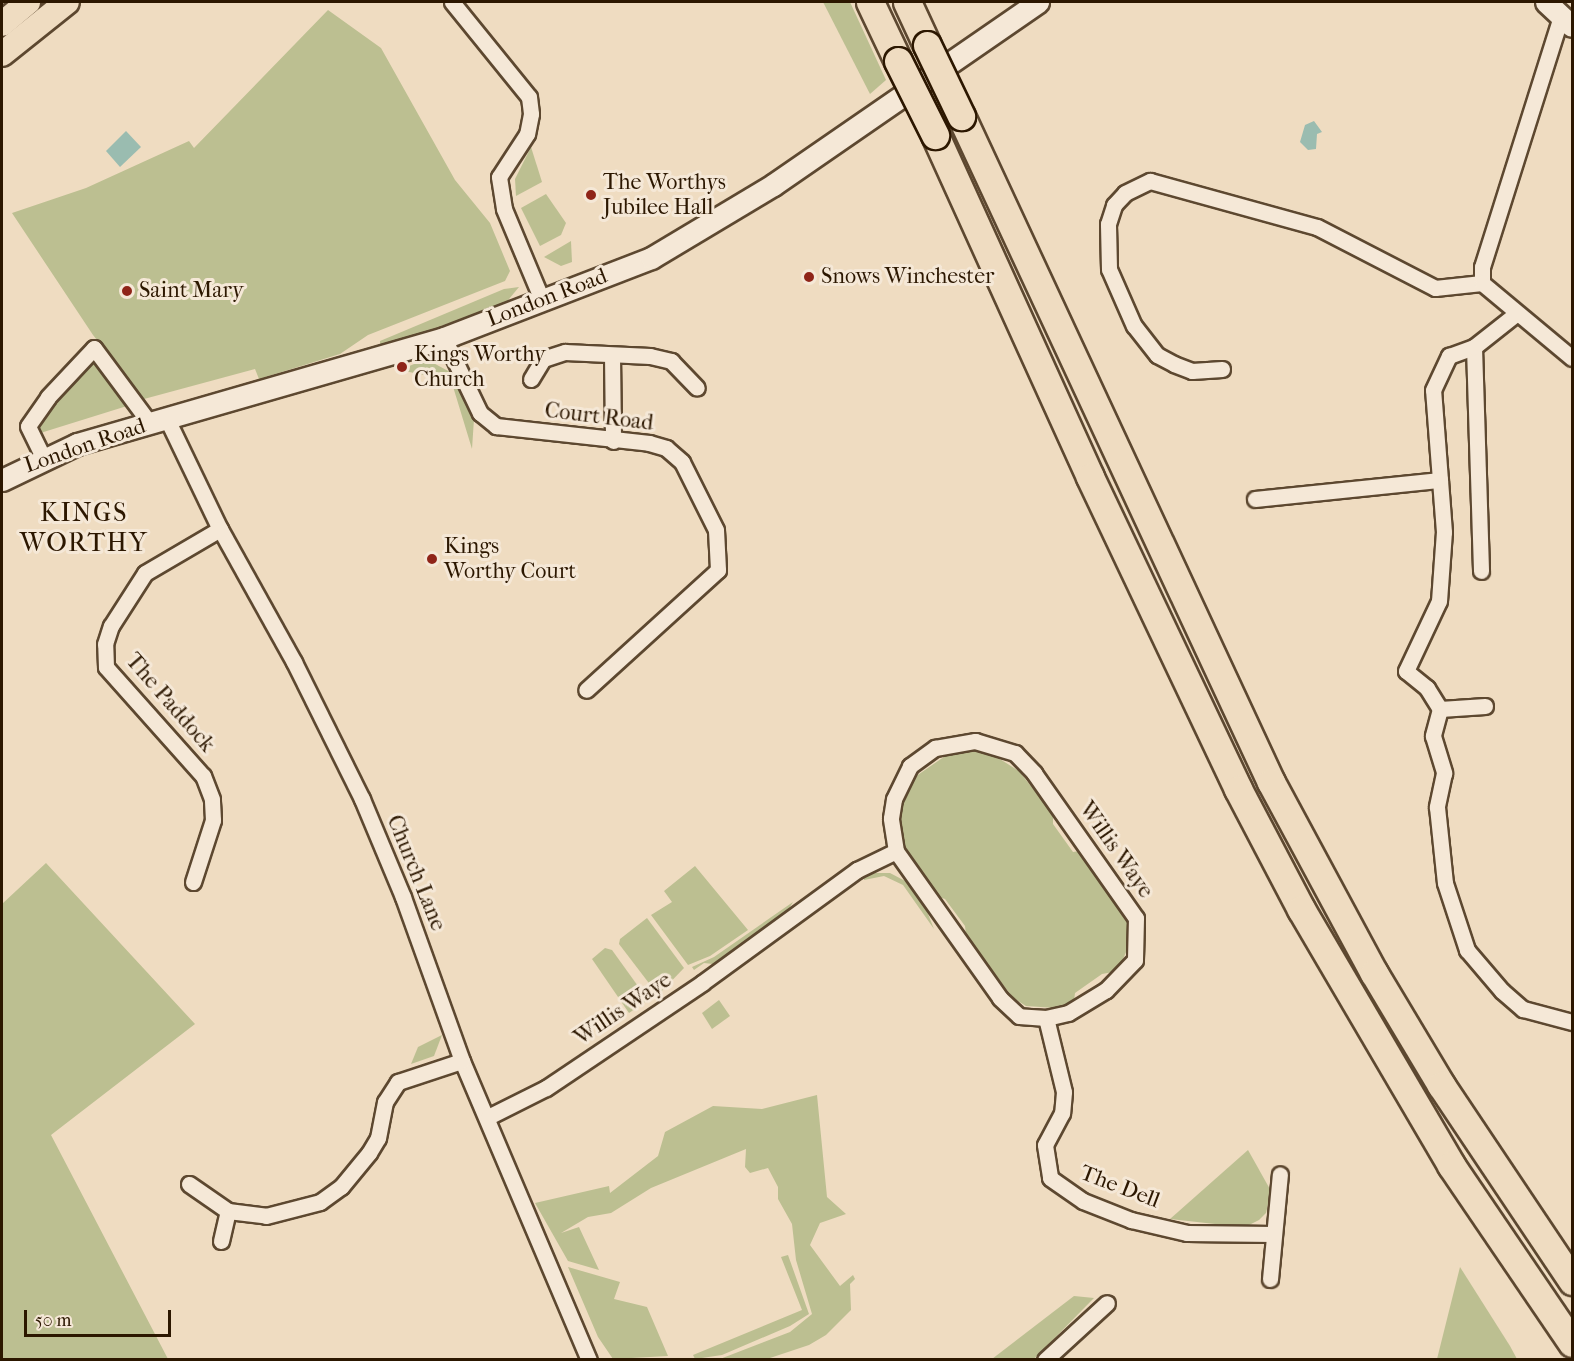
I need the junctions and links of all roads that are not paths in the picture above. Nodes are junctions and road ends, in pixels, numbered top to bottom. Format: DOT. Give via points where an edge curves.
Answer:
graph roads {
  1 [pos="28,2"];
  2 [pos="68,2"];
  3 [pos="452,2"];
  4 [pos="870,2"];
  5 [pos="907,2"];
  6 [pos="1038,2"];
  7 [pos="1546,2"];
  8 [pos="1567,21"];
  9 [pos="2,24"];
  10 [pos="2,54"];
  11 [pos="1482,283"];
  12 [pos="542,300"];
  13 [pos="1516,314"];
  14 [pos="444,338"];
  15 [pos="1474,347"];
  16 [pos="612,354"];
  17 [pos="1572,358"];
  18 [pos="1222,369"];
  19 [pos="531,379"];
  20 [pos="697,388"];
  21 [pos="158,421"];
  22 [pos="613,441"];
  23 [pos="43,457"];
  24 [pos="2,480"];
  25 [pos="1440,480"];
  26 [pos="1255,499"];
  27 [pos="220,529"];
  28 [pos="1480,572"];
  29 [pos="586,690"];
  30 [pos="1485,706"];
  31 [pos="1440,708"];
  32 [pos="897,852"];
  33 [pos="193,882"];
  34 [pos="1047,1018"];
  35 [pos="1572,1023"];
  36 [pos="462,1061"];
  37 [pos="488,1117"];
  38 [pos="1280,1174"];
  39 [pos="189,1184"];
  40 [pos="228,1211"];
  41 [pos="1273,1234"];
  42 [pos="221,1242"];
  43 [pos="1269,1280"];
  44 [pos="1572,1281"];
  45 [pos="1107,1303"];
  46 [pos="1572,1343"];
  47 [pos="589,1359"];
  48 [pos="1045,1359"];
  1 -- 9 [label="main road"];
  2 -- 10 [label="main road"];
  3 -- 12 [label="street" via="529,97 527,134 499,177 499,185 504,209"];
  4 -- 46 [label="highway, bridge" via="1238,789 1301,909 1451,1165"];
  5 -- 44 [label="highway, bridge" via="1271,782 1374,973 1441,1085"];
  6 -- 12 [label="main road, London Road" via="706,228 651,258"];
  7 -- 8 [label="main road"];
  8 -- 11 [label="street" via="1482,267"];
  11 -- 13 [label="street"];
  11 -- 18 [label="street" via="1435,288 1317,227 1150,181 1125,193 1114,205 1108,224 1108,269 1134,326 1157,355 1192,371"];
  12 -- 14 [label="main road, London Road"];
  13 -- 15 [label="street"];
  13 -- 17 [label="street"];
  14 -- 21 [label="main road, London Road"];
  14 -- 22 [label="street, Court Road" via="480,413 496,426"];
  15 -- 25 [label="street" via="1449,356 1433,390"];
  15 -- 28 [label="street"];
  16 -- 19 [label="street" via="565,352 543,359"];
  16 -- 20 [label="street" via="671,361"];
  16 -- 22 [label="street"];
  21 -- 23 [label="main road, London Road"];
  21 -- 23 [label="street, Church Lane" via="94,348 48,397 28,426"];
  21 -- 27 [label="street, Church Lane"];
  22 -- 29 [label="street, Court Road" via="666,448 682,462 716,530 718,570"];
  23 -- 24 [label="main road, London Road"];
  25 -- 26 [label="street"];
  25 -- 31 [label="street" via="1444,531 1440,601 1406,671 1426,688"];
  27 -- 33 [label="street, The Paddock" via="145,573 111,626 105,644 106,667 203,776 212,799 213,819"];
  27 -- 36 [label="street, Church Lane" via="294,662 362,800 403,897"];
  30 -- 31 [label="street"];
  31 -- 35 [label="street" via="1433,736 1444,774 1437,807 1445,883 1467,950 1522,1009"];
  32 -- 34 [label="street, Willis Waye" via="1000,998 1019,1016"];
  32 -- 34 [label="street, Willis Waye" via="891,818 894,800 910,766 935,748 955,742 994,744 1015,753 1034,773 1124,896 1136,918 1138,933 1135,960 1106,990 1068,1013"];
  32 -- 37 [label="street, Willis Waye" via="857,870 702,983 546,1088"];
  34 -- 41 [label="street, The Dell" via="1064,1092 1062,1113 1046,1145 1050,1178 1083,1201 1131,1220 1187,1233"];
  36 -- 37 [label="street, Church Lane"];
  36 -- 40 [label="street" via="398,1082 385,1102 378,1138 369,1154 341,1187 320,1202 266,1216"];
  37 -- 47 [label="street, Church Lane"];
  38 -- 41 [label="street"];
  39 -- 40 [label="street"];
  40 -- 42 [label="street"];
  41 -- 43 [label="street"];
  45 -- 48 [label="street"];
}
